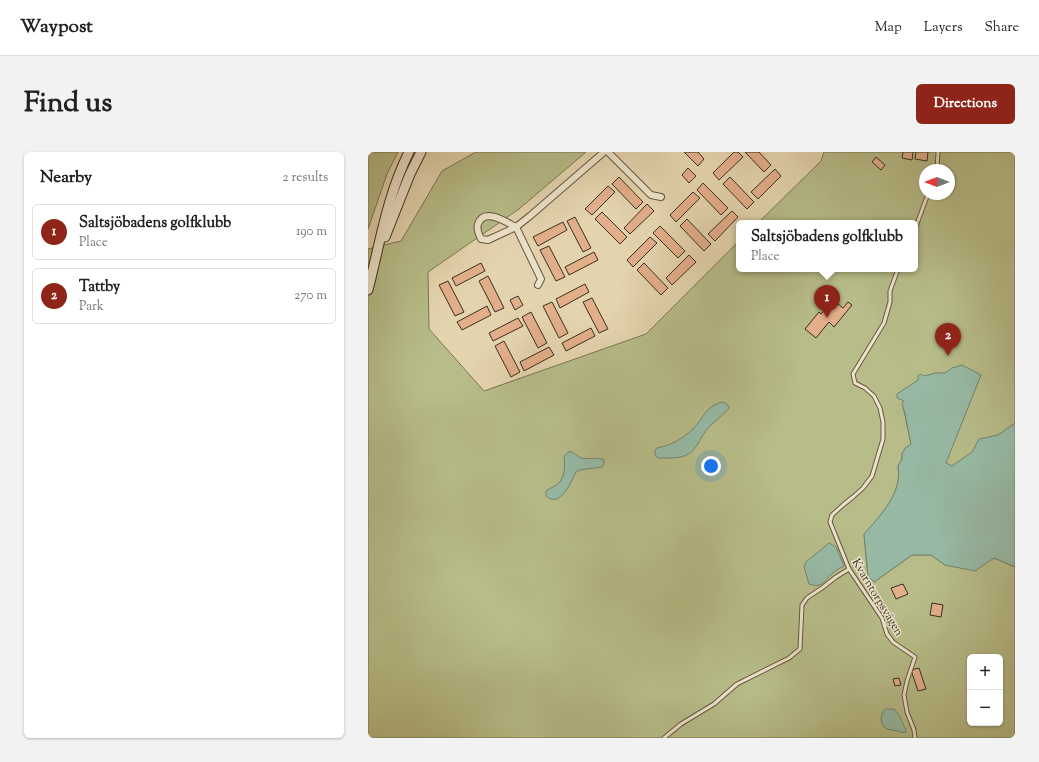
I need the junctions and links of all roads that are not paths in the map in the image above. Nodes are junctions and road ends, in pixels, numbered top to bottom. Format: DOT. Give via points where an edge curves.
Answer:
graph roads {
  1 [pos="409,152"];
  2 [pos="421,152"];
  3 [pos="604,152"];
  4 [pos="608,152"];
  5 [pos="938,152"];
  6 [pos="937,164"];
  7 [pos="661,197"];
  8 [pos="926,200"];
  9 [pos="918,221"];
  10 [pos="516,227"];
  11 [pos="377,254"];
  12 [pos="897,272"];
  13 [pos="538,285"];
  14 [pos="368,290"];
  15 [pos="849,570"];
  16 [pos="664,738"];
  17 [pos="915,738"];
  1 -- 11 [label="main road" via="391,197"];
  2 -- 11 [label="main road"];
  3 -- 10 [label="street"];
  4 -- 7 [label="street" via="651,195"];
  5 -- 6 [label="lane"];
  8 -- 9 [label="lane"];
  10 -- 10 [label="street" via="485,241 481,240 478,232 478,223 486,216"];
  10 -- 13 [label="street" via="541,279"];
  11 -- 14 [label="main road"];
  12 -- 15 [label="lane, Kvarntorpsvägen" via="890,291 890,302 884,323 853,374 855,383 874,396 880,408 883,439 872,476 863,488 832,515 830,522"];
  15 -- 16 [label="lane" via="807,598 802,605 800,649 789,658 737,684 714,704 680,724"];
  15 -- 17 [label="lane, Kvarntorpsvägen" via="882,618 887,634 893,642 915,658 904,695"];
}
